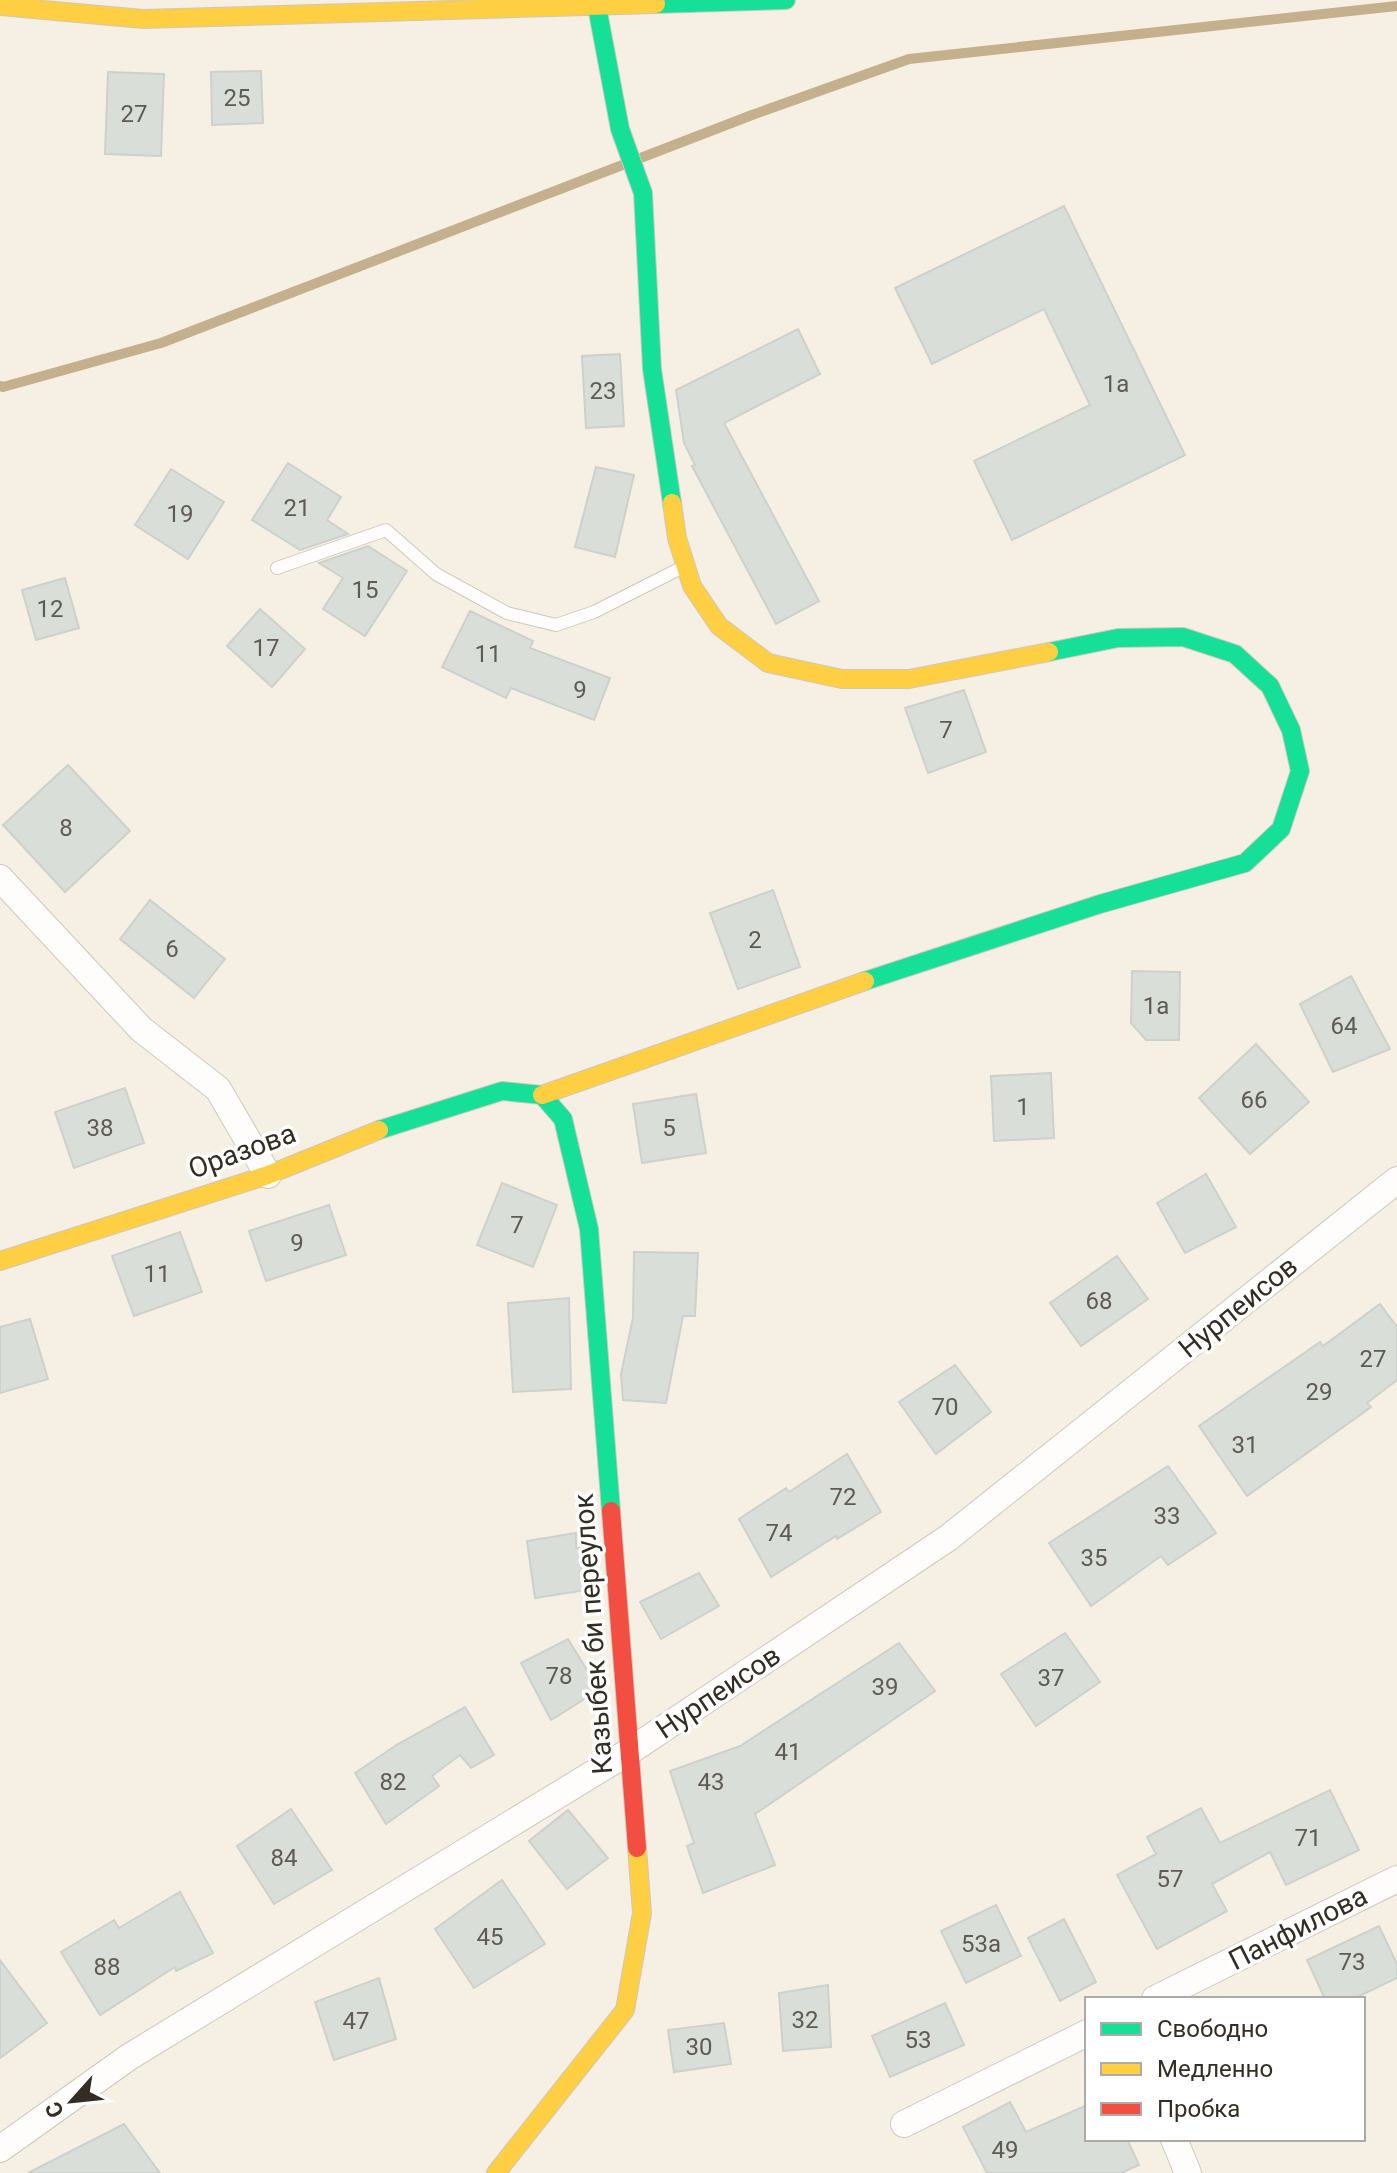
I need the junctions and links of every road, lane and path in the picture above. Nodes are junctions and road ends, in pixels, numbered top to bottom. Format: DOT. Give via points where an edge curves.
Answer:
graph roads {
  1 [pos="786,0"];
  2 [pos="0,6"];
  3 [pos="327,7"];
  4 [pos="597,7"];
  5 [pos="160,9"];
  6 [pos="685,565"];
  7 [pos="277,568"];
  8 [pos="0,878"];
  9 [pos="542,1095"];
  10 [pos="268,1175"];
  11 [pos="1397,1180"];
  12 [pos="0,1261"];
  13 [pos="630,1751"];
  14 [pos="1397,1879"];
  15 [pos="1159,1997"];
  16 [pos="1085,2034"];
  17 [pos="904,2124"];
  18 [pos="1175,2141"];
  19 [pos="0,2149"];
  20 [pos="496,2173"];
  21 [pos="1188,2173"];
  1 -- 4 [label="street"];
  2 -- 5 [label="street" via="143,19"];
  3 -- 4 [label="street"];
  3 -- 5 [label="street"];
  4 -- 6 [label="street" via="620,129 643,193 652,369"];
  6 -- 7 [label="lane" via="594,612 556,625 507,613 436,574 386,530"];
  6 -- 9 [label="street" via="692,586 719,626 768,663 842,679 909,679 1118,638 1183,637 1235,654 1270,686 1291,730 1300,771 1281,829 1245,863 884,974"];
  8 -- 10 [label="street" via="141,1029 218,1089"];
  9 -- 10 [label="street, Оразова" via="502,1091 365,1134"];
  9 -- 13 [label="street, Казыбек би переулок" via="563,1119 589,1229"];
  10 -- 12 [label="street, Оразова"];
  11 -- 13 [label="street, Нурпеисов" via="948,1538"];
  13 -- 19 [label="street, Нурпеисов" via="129,2057"];
  13 -- 20 [label="street, Казыбек би переулок" via="642,1913 625,2010"];
  14 -- 15 [label="street, Панфилова"];
  16 -- 17 [label="street"];
  18 -- 21 [label="street"];
}
